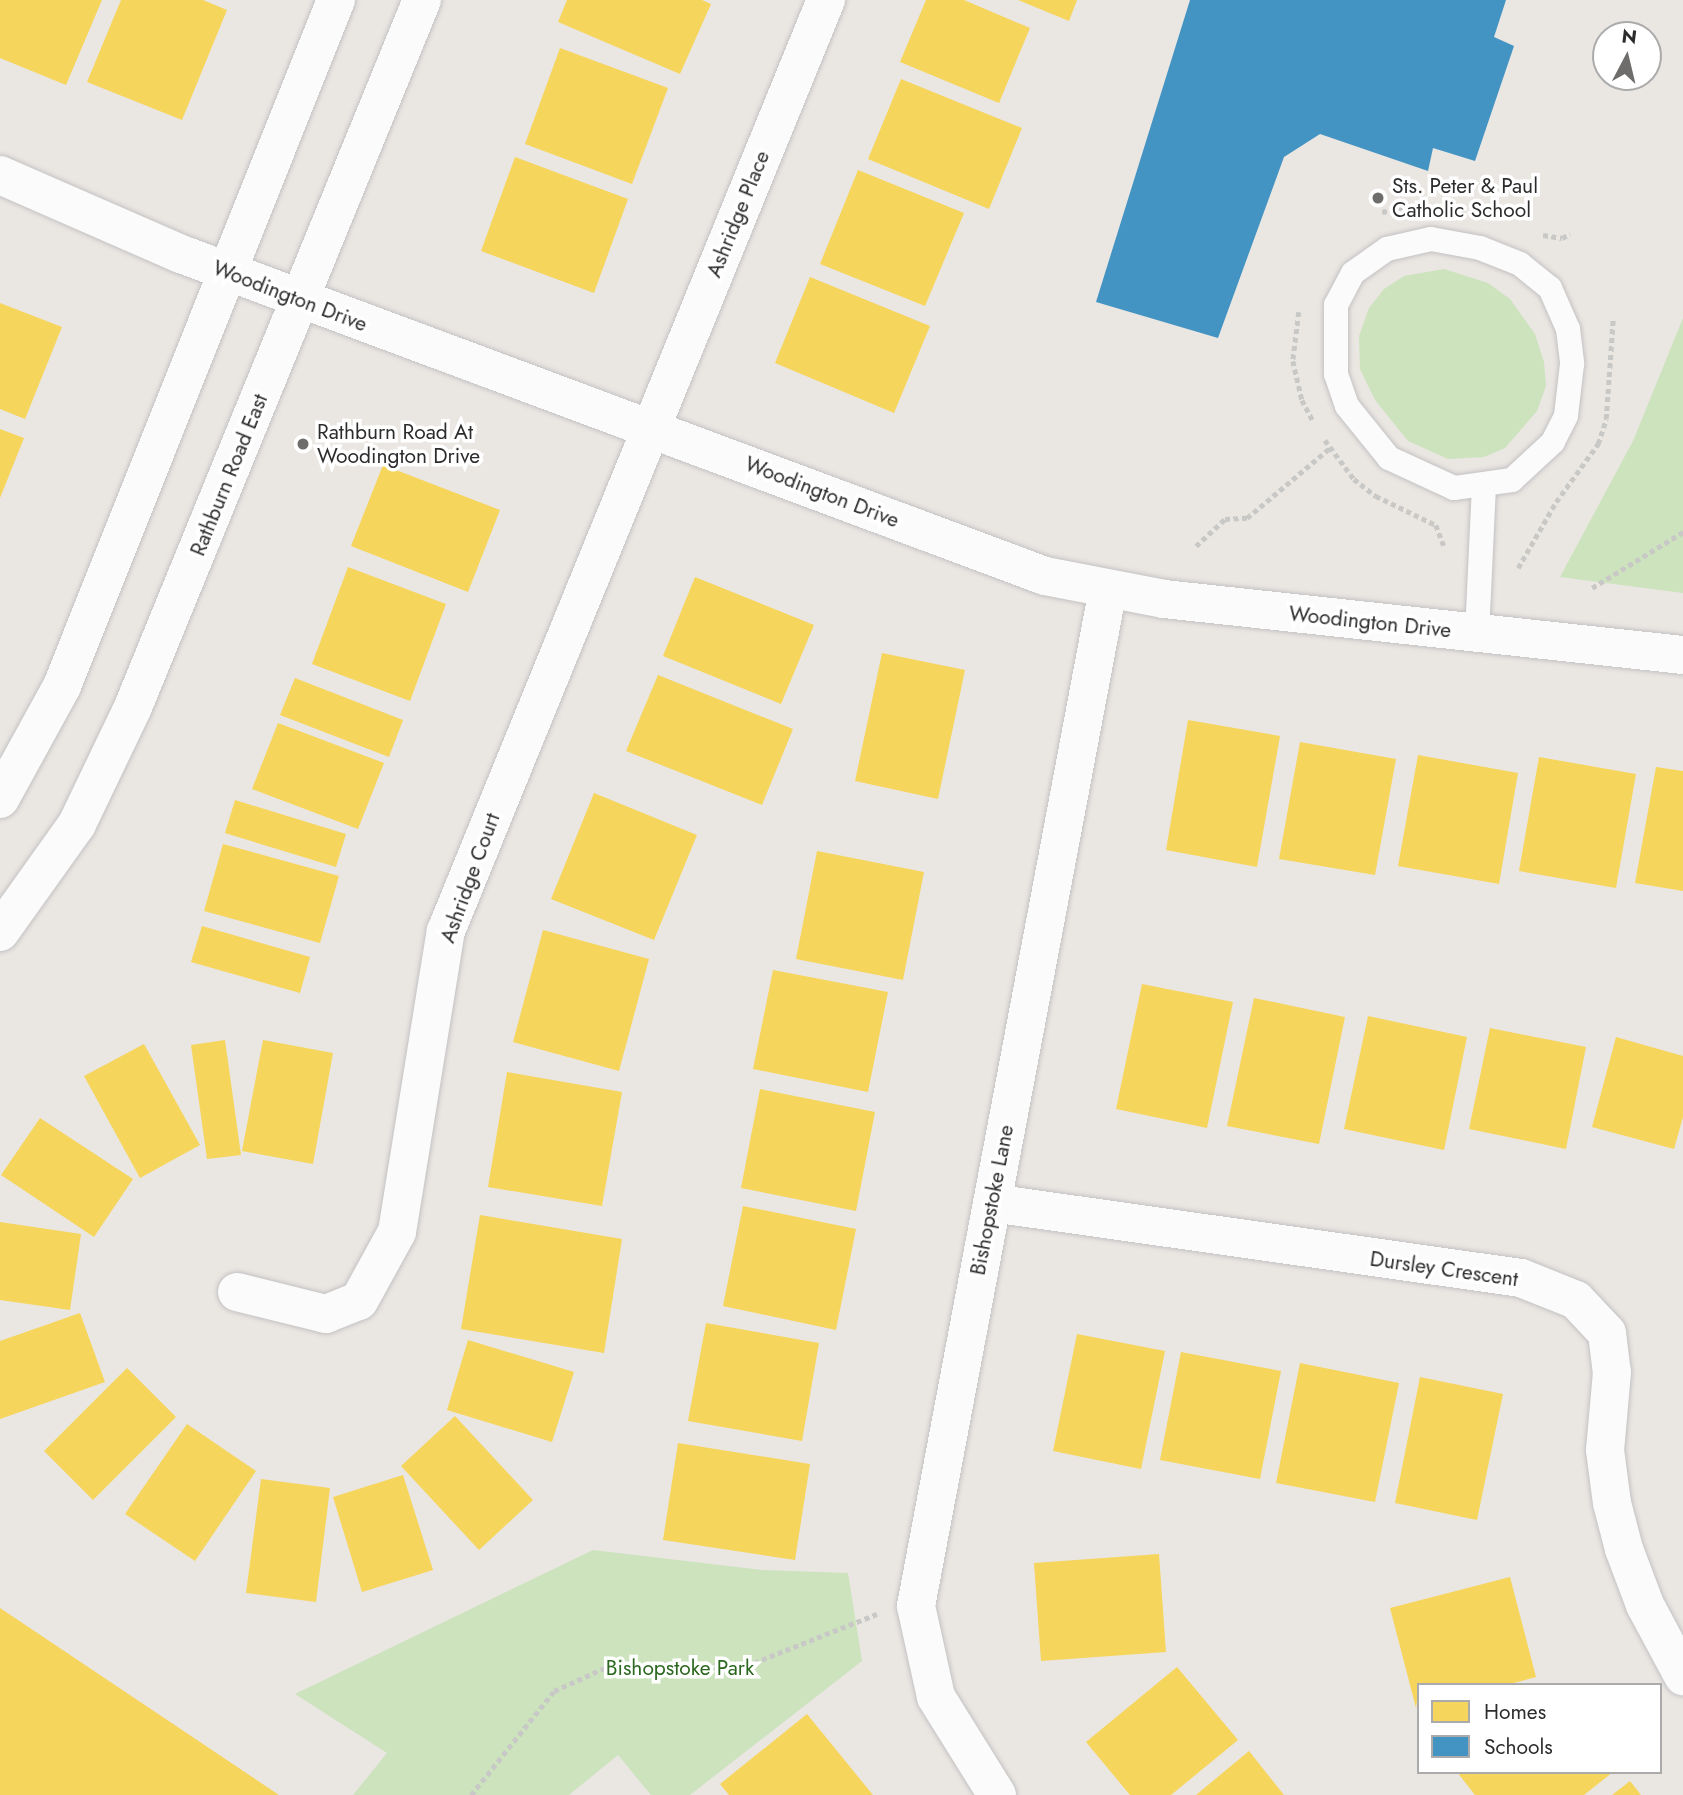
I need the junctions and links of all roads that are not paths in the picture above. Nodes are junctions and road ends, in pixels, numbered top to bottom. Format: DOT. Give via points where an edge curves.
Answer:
graph roads {
  1 [pos="336,0"];
  2 [pos="422,0"];
  3 [pos="826,0"];
  4 [pos="0,175"];
  5 [pos="226,272"];
  6 [pos="301,300"];
  7 [pos="650,428"];
  8 [pos="1484,487"];
  9 [pos="1108,589"];
  10 [pos="1477,634"];
  11 [pos="1683,655"];
  12 [pos="0,799"];
  13 [pos="0,932"];
  14 [pos="992,1203"];
  15 [pos="237,1292"];
  16 [pos="1683,1676"];
  17 [pos="997,1795"];
  1 -- 5 [label="street"];
  2 -- 6 [label="street, Rathburn Road East"];
  3 -- 7 [label="street, Ashridge Place"];
  4 -- 5 [label="street, Woodington Drive"];
  5 -- 6 [label="street, Woodington Drive"];
  5 -- 12 [label="street" via="62,686"];
  6 -- 7 [label="street, Woodington Drive"];
  6 -- 13 [label="street, Rathburn Road East" via="133,707 77,824"];
  7 -- 9 [label="street, Woodington Drive" via="1045,576"];
  7 -- 15 [label="street, Ashridge Court" via="446,931 397,1232 359,1301 326,1314"];
  8 -- 8 [label="lane" via="1513,480 1553,442 1566,416 1572,364 1569,329 1550,288 1520,264 1480,248 1432,239 1387,249 1353,273 1336,305 1336,374 1347,406 1389,458 1454,488"];
  8 -- 10 [label="lane"];
  9 -- 10 [label="street, Woodington Drive"];
  9 -- 14 [label="street, Bishopstoke Lane"];
  10 -- 11 [label="street, Woodington Drive"];
  14 -- 16 [label="street, Dursley Crescent" via="1521,1278 1576,1300 1606,1333 1612,1373 1605,1450 1612,1503 1625,1549 1644,1605"];
  14 -- 17 [label="street, Bishopstoke Lane" via="916,1606 936,1697"];
}
